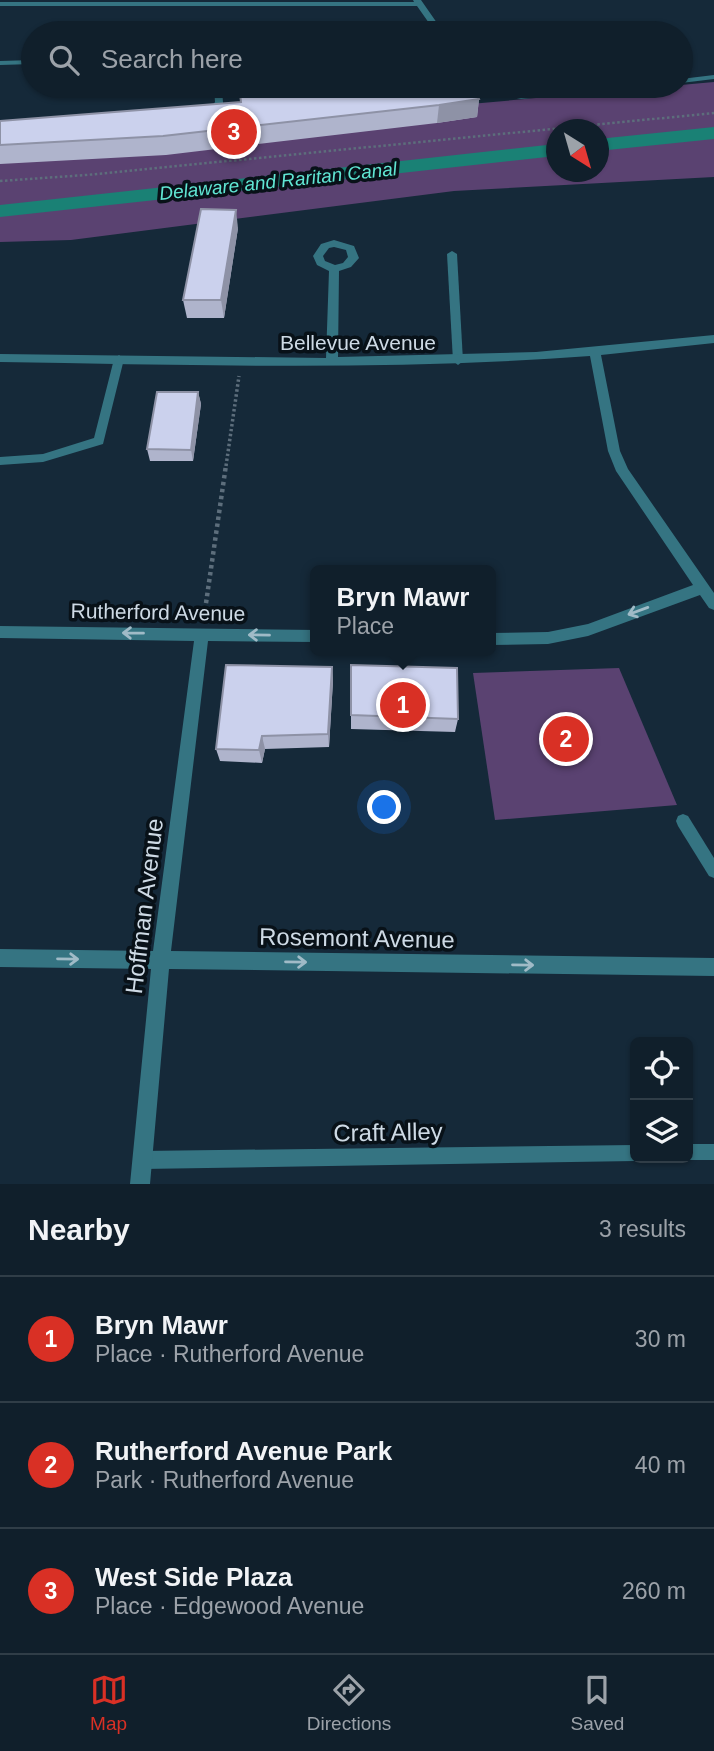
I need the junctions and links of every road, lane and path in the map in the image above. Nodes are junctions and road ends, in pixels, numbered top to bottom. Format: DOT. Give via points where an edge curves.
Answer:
graph roads {
  1 [pos="417,2"];
  2 [pos="0,4"];
  3 [pos="431,21"];
  4 [pos="21,62"];
  5 [pos="0,63"];
  6 [pos="714,77"];
  7 [pos="693,80"];
  8 [pos="219,98"];
  9 [pos="187,110"];
  10 [pos="714,113"];
  11 [pos="0,181"];
  12 [pos="452,254"];
  13 [pos="334,269"];
  14 [pos="714,339"];
  15 [pos="595,354"];
  16 [pos="0,358"];
  17 [pos="119,359"];
  18 [pos="332,360"];
  19 [pos="241,361"];
  20 [pos="458,361"];
  21 [pos="0,461"];
  22 [pos="702,587"];
  23 [pos="714,604"];
  24 [pos="0,632"];
  25 [pos="202,634"];
  26 [pos="310,636"];
  27 [pos="496,639"];
  28 [pos="683,821"];
  29 [pos="714,871"];
  30 [pos="0,958"];
  31 [pos="161,960"];
  32 [pos="714,967"];
  33 [pos="693,1152"];
  34 [pos="714,1152"];
  35 [pos="630,1153"];
  36 [pos="142,1160"];
  37 [pos="140,1184"];
  1 -- 2 [label="street"];
  1 -- 3 [label="street"];
  4 -- 5 [label="lane"];
  6 -- 7 [label="lane"];
  8 -- 9 [label="lane" via="215,107"];
  10 -- 11 [label="path"];
  12 -- 20 [label="lane"];
  13 -- 18 [label="street"];
  14 -- 15 [label="street, Bellevue Avenue"];
  15 -- 20 [label="street, Bellevue Avenue"];
  15 -- 22 [label="street" via="622,471"];
  16 -- 17 [label="street, Bellevue Avenue"];
  17 -- 19 [label="street, Bellevue Avenue"];
  17 -- 21 [label="lane" via="99,441 43,458"];
  18 -- 19 [label="street, Bellevue Avenue"];
  18 -- 20 [label="street, Bellevue Avenue"];
  19 -- 25 [label="path"];
  22 -- 23 [label="street"];
  22 -- 27 [label="street, one-way" via="588,630 548,638"];
  25 -- 24 [label="street, Rutherford Avenue, one-way"];
  26 -- 25 [label="street, Rutherford Avenue, one-way"];
  25 -- 31 [label="street, Hoffman Avenue"];
  28 -- 29 [label="lane"];
  30 -- 31 [label="street, Rosemont Avenue, one-way"];
  31 -- 32 [label="street, Rosemont Avenue, one-way"];
  31 -- 36 [label="street, Hoffman Avenue"];
  33 -- 34 [label="lane"];
  35 -- 36 [label="lane, Craft Alley"];
  36 -- 37 [label="street, Hoffman Avenue"];
}
